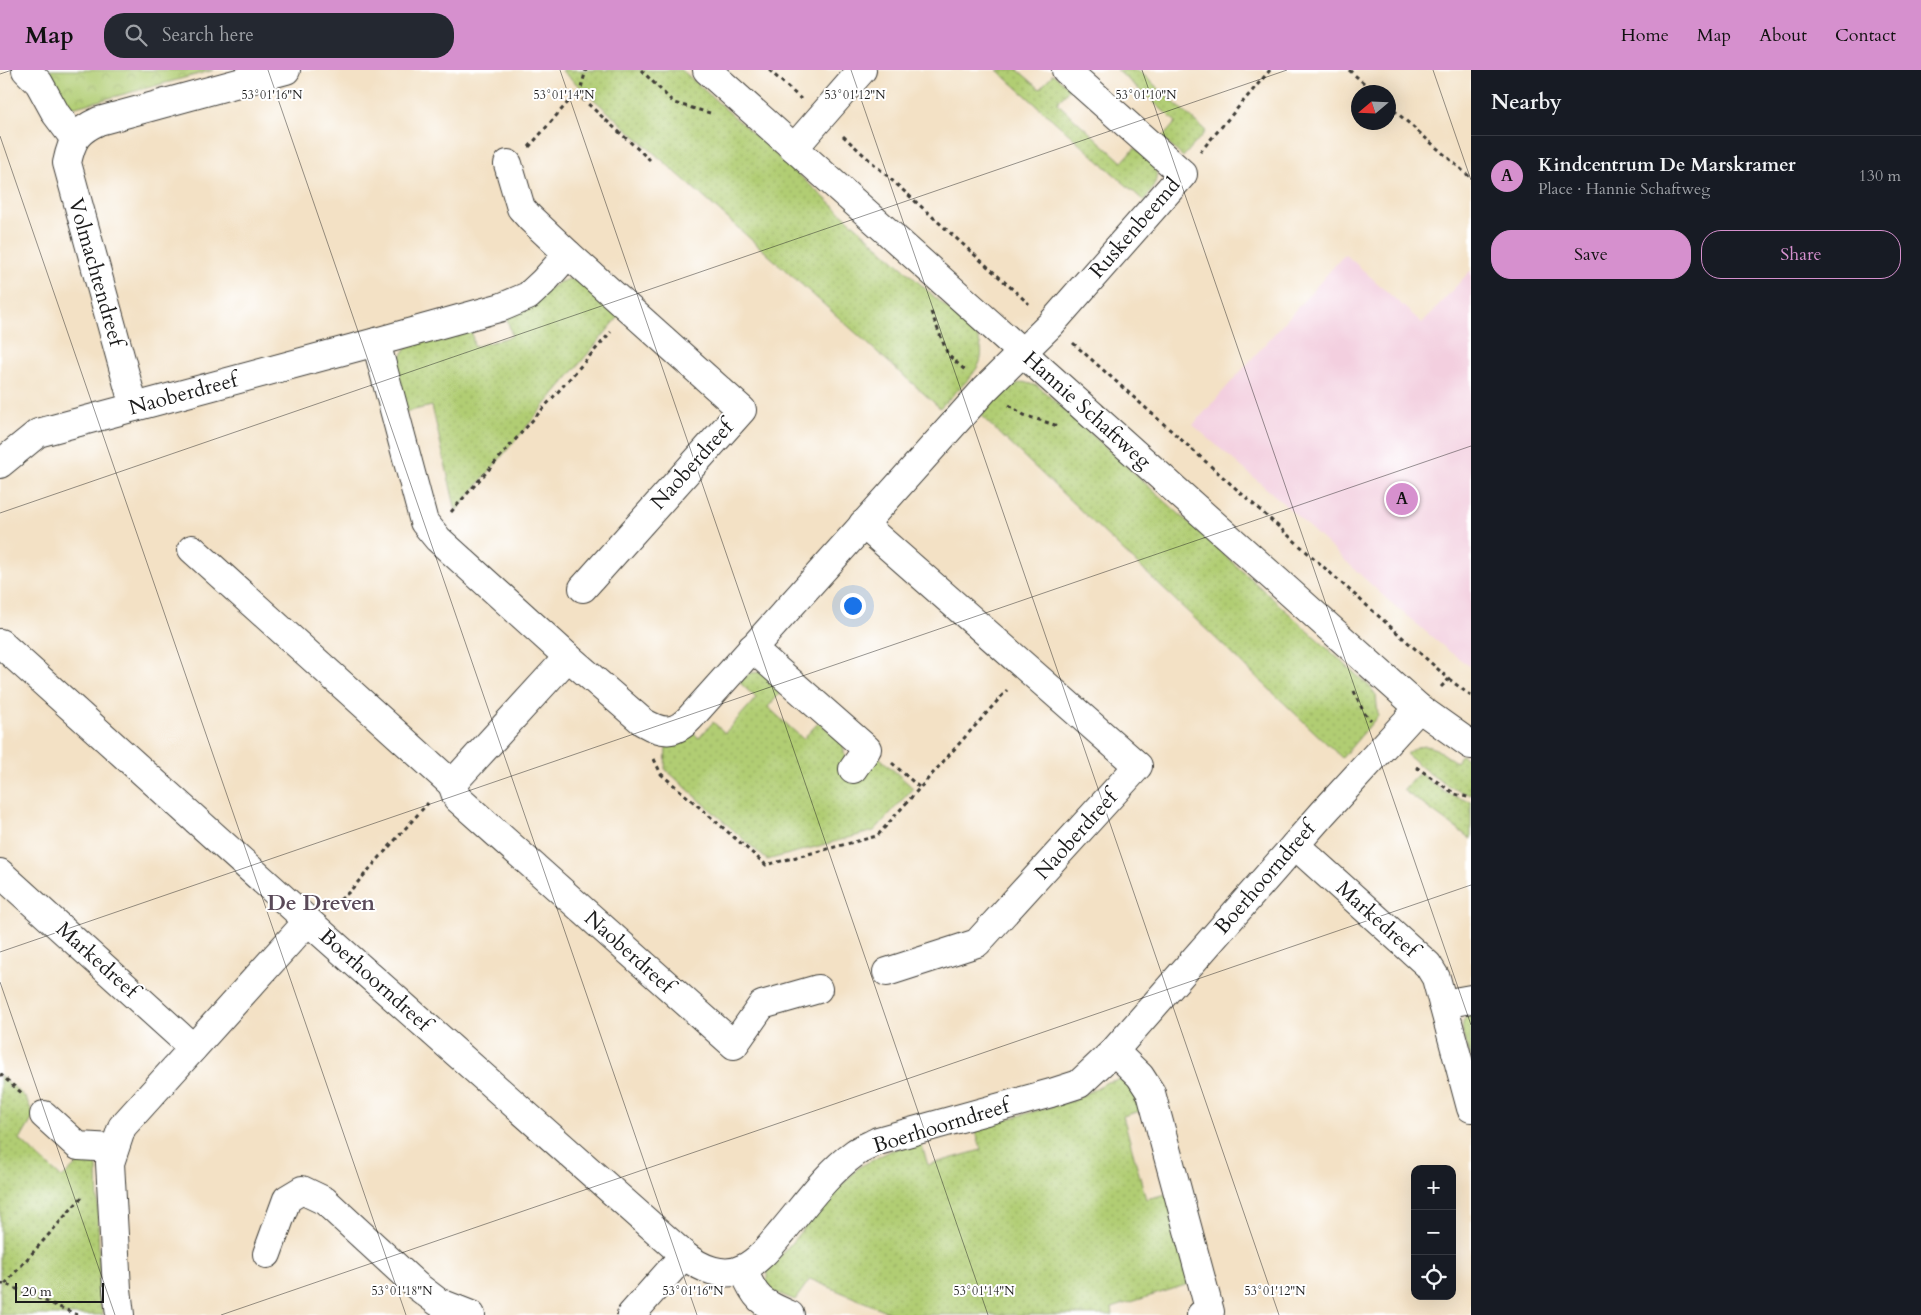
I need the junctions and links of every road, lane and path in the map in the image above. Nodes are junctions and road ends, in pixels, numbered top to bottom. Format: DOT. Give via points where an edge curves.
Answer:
graph roads {
  1 [pos="26,70"];
  2 [pos="286,70"];
  3 [pos="586,70"];
  4 [pos="641,70"];
  5 [pos="707,70"];
  6 [pos="769,70"];
  7 [pos="862,70"];
  8 [pos="1066,70"];
  9 [pos="1270,70"];
  10 [pos="1349,70"];
  11 [pos="1366,85"];
  12 [pos="578,95"];
  13 [pos="1396,112"];
  14 [pos="713,114"];
  15 [pos="821,116"];
  16 [pos="74,138"];
  17 [pos="794,148"];
  18 [pos="650,160"];
  19 [pos="508,164"];
  20 [pos="1183,174"];
  21 [pos="1471,178"];
  22 [pos="568,254"];
  23 [pos="929,306"];
  24 [pos="630,311"];
  25 [pos="1051,324"];
  26 [pos="376,342"];
  27 [pos="1022,352"];
  28 [pos="985,389"];
  29 [pos="134,407"];
  30 [pos="1066,428"];
  31 [pos="0,464"];
  32 [pos="863,524"];
  33 [pos="432,533"];
  34 [pos="192,549"];
  35 [pos="584,588"];
  36 [pos="0,643"];
  37 [pos="752,648"];
  38 [pos="568,657"];
  39 [pos="1026,668"];
  40 [pos="1351,683"];
  41 [pos="1471,696"];
  42 [pos="1419,708"];
  43 [pos="1391,740"];
  44 [pos="1471,745"];
  45 [pos="648,754"];
  46 [pos="860,759"];
  47 [pos="1416,767"];
  48 [pos="452,784"];
  49 [pos="920,788"];
  50 [pos="1471,798"];
  51 [pos="1295,845"];
  52 [pos="0,873"];
  53 [pos="308,921"];
  54 [pos="886,972"];
  55 [pos="818,989"];
  56 [pos="1471,998"];
  57 [pos="1444,1004"];
  58 [pos="193,1048"];
  59 [pos="1114,1051"];
  60 [pos="1471,1108"];
  61 [pos="44,1115"];
  62 [pos="114,1148"];
  63 [pos="112,1176"];
  64 [pos="267,1254"];
  65 [pos="684,1255"];
  66 [pos="743,1269"];
  67 [pos="2,1284"];
  68 [pos="78,1315"];
  69 [pos="120,1315"];
  70 [pos="471,1315"];
  71 [pos="631,1315"];
  72 [pos="790,1315"];
  73 [pos="1201,1315"];
  1 -- 16 [label="street" via="39,83"];
  2 -- 16 [label="street" via="99,121"];
  3 -- 12 [label="path"];
  4 -- 14 [label="path" via="674,103"];
  5 -- 17 [label="street, Hannie Schaftweg"];
  6 -- 15 [label="path, Hannie Schaftweg"];
  7 -- 15 [label="street"];
  8 -- 20 [label="street, Ruskenbeemd"];
  9 -- 20 [label="path"];
  10 -- 11 [label="path"];
  12 -- 18 [label="path"];
  12 -- 19 [label="path" via="518,160"];
  13 -- 21 [label="path"];
  15 -- 17 [label="street"];
  15 -- 25 [label="path, Hannie Schaftweg"];
  16 -- 29 [label="street, Volmachtendreef" via="67,163"];
  17 -- 27 [label="street, Hannie Schaftweg"];
  19 -- 22 [label="street, Naoberdreef" via="521,208"];
  20 -- 25 [label="street, Ruskenbeemd"];
  22 -- 24 [label="street, Naoberdreef"];
  22 -- 26 [label="street, Naoberdreef" via="528,296 502,307"];
  23 -- 28 [label="path" via="948,355"];
  24 -- 33 [label="path"];
  24 -- 35 [label="street, Naoberdreef" via="742,410"];
  25 -- 27 [label="street, Ruskenbeemd"];
  25 -- 41 [label="path, Hannie Schaftweg"];
  26 -- 29 [label="street, Naoberdreef"];
  26 -- 33 [label="street" via="418,502 424,522"];
  27 -- 28 [label="street"];
  27 -- 42 [label="street, Hannie Schaftweg"];
  28 -- 30 [label="path" via="1024,414"];
  28 -- 32 [label="street"];
  29 -- 31 [label="street, Naoberdreef" via="38,433"];
  32 -- 37 [label="street"];
  32 -- 39 [label="street, Naoberdreef"];
  33 -- 38 [label="street"];
  34 -- 48 [label="street, Naoberdreef"];
  36 -- 53 [label="street, Boerhoorndreef"];
  37 -- 38 [label="street" via="682,727 670,731 656,729 643,722"];
  37 -- 46 [label="street"];
  38 -- 48 [label="street"];
  39 -- 49 [label="path"];
  39 -- 54 [label="street, Naoberdreef" via="1138,766 977,943"];
  40 -- 43 [label="path" via="1364,713"];
  42 -- 43 [label="street, Boerhoorndreef"];
  42 -- 44 [label="street, Hannie Schaftweg"];
  43 -- 51 [label="street, Boerhoorndreef"];
  45 -- 49 [label="path" via="655,760 661,774 766,865 877,836"];
  46 -- 49 [label="path" via="882,754"];
  47 -- 50 [label="path" via="1448,790"];
  48 -- 53 [label="path" via="436,794 339,902"];
  48 -- 55 [label="street, Naoberdreef" via="457,798 734,1045 762,1006"];
  51 -- 57 [label="street, Markedreef" via="1428,965"];
  51 -- 59 [label="street, Boerhoorndreef"];
  52 -- 58 [label="street, Markedreef"];
  53 -- 58 [label="street"];
  53 -- 65 [label="street, Boerhoorndreef"];
  56 -- 57 [label="street"];
  57 -- 60 [label="street, Markedreef"];
  58 -- 62 [label="street" via="122,1127"];
  59 -- 66 [label="street, Boerhoorndreef" via="1079,1084 878,1141 856,1153 838,1167 760,1257"];
  59 -- 73 [label="street" via="1140,1076 1151,1094 1210,1312"];
  61 -- 62 [label="street" via="78,1146"];
  62 -- 63 [label="street" via="110,1163"];
  63 -- 67 [label="path" via="96,1181"];
  63 -- 69 [label="street"];
  64 -- 70 [label="street" via="287,1200 302,1190 324,1201 438,1302"];
  65 -- 66 [label="street, Boerhoorndreef" via="698,1266 714,1271"];
  65 -- 71 [label="street"];
  66 -- 72 [label="street" via="755,1295 769,1306"];
  67 -- 68 [label="path"];
}
